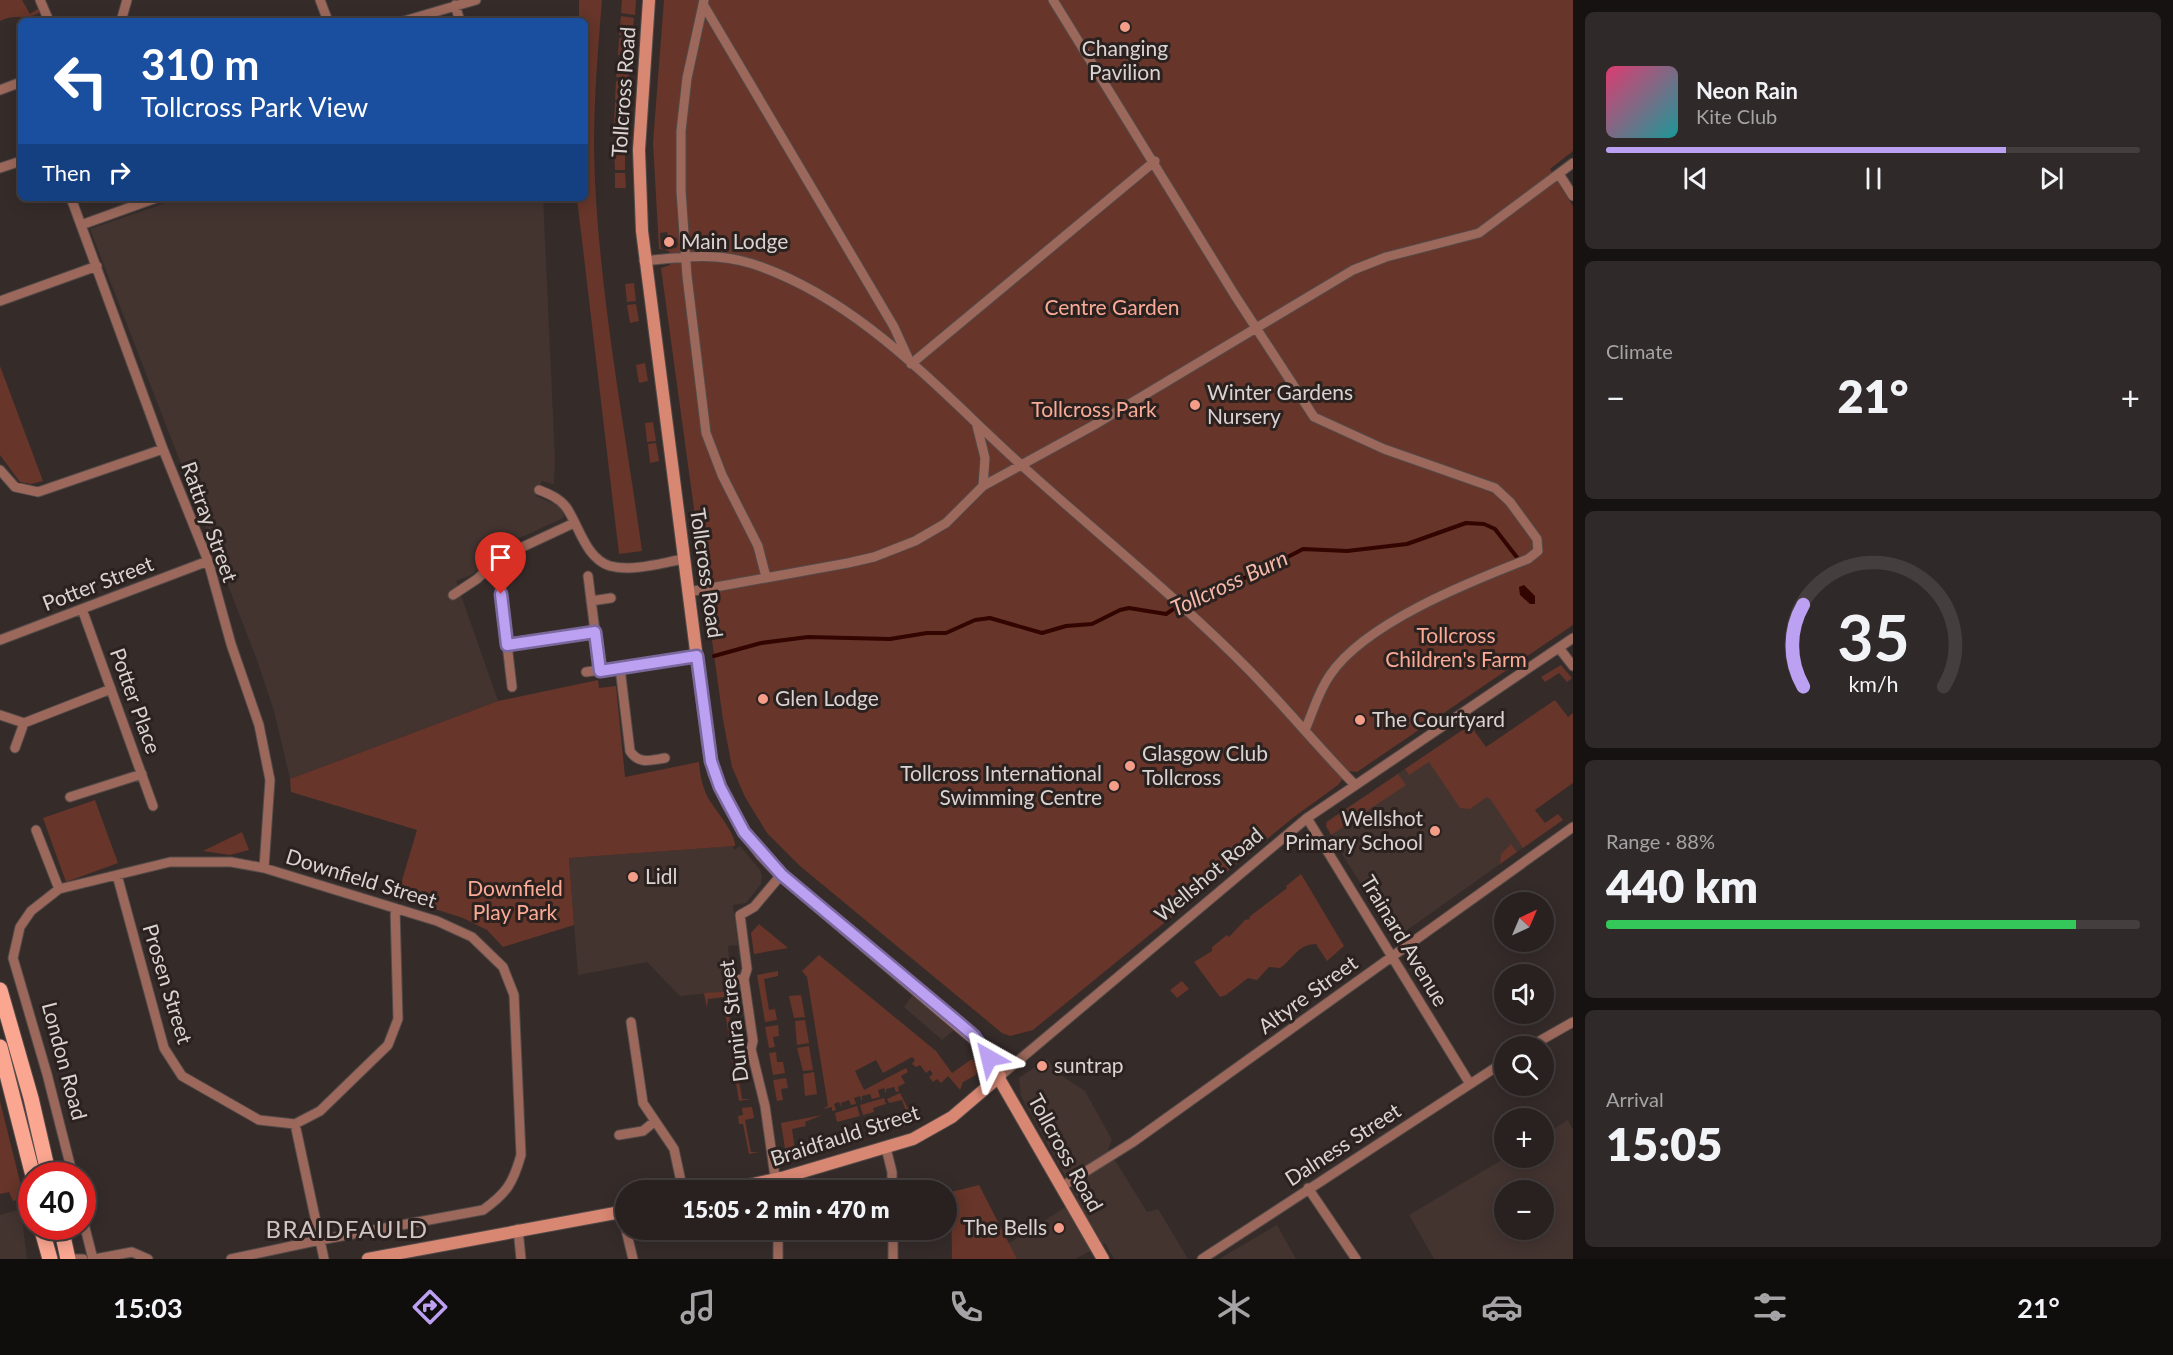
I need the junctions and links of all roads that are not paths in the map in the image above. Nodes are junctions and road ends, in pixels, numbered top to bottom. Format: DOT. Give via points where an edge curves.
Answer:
graph roads {
  1 [pos="40,0"];
  2 [pos="127,0"];
  3 [pos="320,0"];
  4 [pos="476,0"];
  5 [pos="649,0"];
  6 [pos="1053,0"];
  7 [pos="703,2"];
  8 [pos="455,5"];
  9 [pos="48,18"];
  10 [pos="123,18"];
  11 [pos="327,18"];
  12 [pos="414,18"];
  13 [pos="459,18"];
  14 [pos="18,83"];
  15 [pos="0,90"];
  16 [pos="1155,161"];
  17 [pos="18,162"];
  18 [pos="1573,163"];
  19 [pos="0,168"];
  20 [pos="1559,174"];
  21 [pos="1573,196"];
  22 [pos="72,201"];
  23 [pos="148,201"];
  24 [pos="81,225"];
  25 [pos="685,256"];
  26 [pos="644,261"];
  27 [pos="97,266"];
  28 [pos="0,301"];
  29 [pos="1256,327"];
  30 [pos="911,364"];
  31 [pos="976,424"];
  32 [pos="163,449"];
  33 [pos="1021,465"];
  34 [pos="0,470"];
  35 [pos="983,486"];
  36 [pos="539,490"];
  37 [pos="574,523"];
  38 [pos="684,559"];
  39 [pos="208,561"];
  40 [pos="588,576"];
  41 [pos="766,577"];
  42 [pos="688,592"];
  43 [pos="501,594"];
  44 [pos="453,596"];
  45 [pos="611,598"];
  46 [pos="591,601"];
  47 [pos="82,609"];
  48 [pos="595,632"];
  49 [pos="1573,638"];
  50 [pos="0,640"];
  51 [pos="507,645"];
  52 [pos="1559,648"];
  53 [pos="697,656"];
  54 [pos="1573,666"];
  55 [pos="620,668"];
  56 [pos="600,671"];
  57 [pos="586,672"];
  58 [pos="512,687"];
  59 [pos="111,689"];
  60 [pos="0,715"];
  61 [pos="24,723"];
  62 [pos="1305,730"];
  63 [pos="15,748"];
  64 [pos="665,758"];
  65 [pos="142,774"];
  66 [pos="1355,785"];
  67 [pos="70,797"];
  68 [pos="153,806"];
  69 [pos="1307,818"];
  70 [pos="1573,827"];
  71 [pos="36,830"];
  72 [pos="264,868"];
  73 [pos="117,875"];
  74 [pos="782,875"];
  75 [pos="59,889"];
  76 [pos="395,908"];
  77 [pos="1392,957"];
  78 [pos="13,958"];
  79 [pos="744,979"];
  80 [pos="731,980"];
  81 [pos="0,990"];
  82 [pos="631,1022"];
  83 [pos="1573,1022"];
  84 [pos="1548,1036"];
  85 [pos="0,1047"];
  86 [pos="1494,1068"];
  87 [pos="1000,1076"];
  88 [pos="1470,1084"];
  89 [pos="655,1121"];
  90 [pos="295,1124"];
  91 [pos="32,1134"];
  92 [pos="619,1135"];
  93 [pos="886,1148"];
  94 [pos="33,1162"];
  95 [pos="43,1162"];
  96 [pos="69,1162"];
  97 [pos="681,1180"];
  98 [pos="775,1180"];
  99 [pos="791,1180"];
  100 [pos="892,1180"];
  101 [pos="1061,1187"];
  102 [pos="1308,1188"];
  103 [pos="615,1213"];
  104 [pos="518,1229"];
  105 [pos="45,1240"];
  106 [pos="64,1240"];
  107 [pos="89,1240"];
  108 [pos="320,1240"];
  109 [pos="628,1240"];
  110 [pos="778,1240"];
  111 [pos="893,1240"];
  112 [pos="50,1259"];
  113 [pos="68,1259"];
  114 [pos="83,1259"];
  115 [pos="94,1259"];
  116 [pos="148,1259"];
  117 [pos="231,1259"];
  118 [pos="324,1259"];
  119 [pos="368,1259"];
  120 [pos="521,1259"];
  121 [pos="633,1259"];
  122 [pos="778,1259"];
  123 [pos="893,1259"];
  124 [pos="1103,1259"];
  125 [pos="1202,1259"];
  126 [pos="1356,1259"];
  1 -- 9 [label="street"];
  2 -- 10 [label="street"];
  3 -- 11 [label="street"];
  4 -- 8 [label="street"];
  5 -- 26 [label="street, Tollcross Road" via="639,150"];
  6 -- 16 [label="street"];
  7 -- 25 [label="street" via="681,131"];
  7 -- 30 [label="street" via="894,327"];
  8 -- 12 [label="street"];
  8 -- 13 [label="street"];
  14 -- 15 [label="street"];
  16 -- 29 [label="street"];
  16 -- 30 [label="street"];
  17 -- 19 [label="street"];
  18 -- 20 [label="street"];
  20 -- 21 [label="street"];
  20 -- 29 [label="street" via="1479,233 1366,264"];
  22 -- 24 [label="street, Rattray Street"];
  23 -- 24 [label="street"];
  24 -- 27 [label="street, Rattray Street"];
  25 -- 26 [label="street"];
  25 -- 30 [label="street" via="724,257 787,278 844,311"];
  25 -- 41 [label="street" via="706,433 722,475 758,546"];
  26 -- 38 [label="street, Tollcross Road"];
  27 -- 28 [label="street"];
  27 -- 32 [label="street, Rattray Street"];
  29 -- 33 [label="street"];
  29 -- 62 [label="street" via="1317,420 1384,449 1495,488 1537,539 1538,551 1528,559 1417,608 1354,649 1324,684"];
  30 -- 31 [label="street"];
  31 -- 33 [label="street"];
  31 -- 35 [label="street" via="985,458"];
  32 -- 34 [label="street" via="38,492 15,487"];
  32 -- 39 [label="street, Rattray Street"];
  33 -- 35 [label="street"];
  33 -- 62 [label="street" via="1171,597 1249,670"];
  35 -- 41 [label="street" via="946,523 899,548 848,563"];
  36 -- 37 [label="street" via="565,506"];
  37 -- 38 [label="street" via="588,549 608,566 631,568"];
  37 -- 44 [label="street" via="501,557"];
  38 -- 42 [label="street, Tollcross Road"];
  39 -- 47 [label="street, Potter Street"];
  39 -- 72 [label="street, Rattray Street" via="259,725 270,780"];
  40 -- 46 [label="street"];
  41 -- 42 [label="street"];
  42 -- 53 [label="street, Tollcross Road"];
  43 -- 51 [label="street"];
  45 -- 46 [label="street"];
  46 -- 48 [label="street"];
  47 -- 50 [label="street, Potter Street"];
  47 -- 59 [label="street, Potter Place"];
  48 -- 51 [label="street"];
  48 -- 56 [label="street"];
  49 -- 52 [label="street, Wellshot Road"];
  51 -- 58 [label="street"];
  52 -- 54 [label="street"];
  52 -- 66 [label="street, Wellshot Road"];
  53 -- 55 [label="street"];
  53 -- 74 [label="street, Tollcross Road" via="714,773 744,832"];
  55 -- 56 [label="street"];
  55 -- 64 [label="street" via="630,751 643,761"];
  56 -- 57 [label="street"];
  59 -- 61 [label="street"];
  59 -- 65 [label="street, Potter Place"];
  60 -- 61 [label="street"];
  61 -- 63 [label="street"];
  62 -- 66 [label="street"];
  65 -- 67 [label="street"];
  65 -- 68 [label="street, Potter Place"];
  66 -- 69 [label="street, Wellshot Road"];
  69 -- 77 [label="street, Trainard Avenue"];
  69 -- 87 [label="street, Wellshot Road"];
  70 -- 77 [label="street, Altyre Street"];
  71 -- 75 [label="street"];
  72 -- 73 [label="street, Downfield Street" via="231,862 170,862"];
  72 -- 76 [label="street, Downfield Street"];
  73 -- 75 [label="street, Downfield Street"];
  73 -- 90 [label="street, Prosen Street" via="164,1048 182,1076 260,1120"];
  74 -- 79 [label="street, Dunira Street" via="754,908 740,915 747,971"];
  74 -- 87 [label="street, Tollcross Road" via="968,1031"];
  75 -- 78 [label="street, Downfield Street" via="31,911 21,927"];
  76 -- 90 [label="street" via="398,1019 388,1045 320,1111"];
  76 -- 108 [label="street, Downfield Street" via="472,937 503,967 514,995 521,1155 503,1196 483,1210"];
  77 -- 88 [label="street, Trainard Avenue"];
  77 -- 101 [label="street, Altyre Street" via="1114,1155"];
  78 -- 96 [label="street, London Road"];
  79 -- 80 [label="street"];
  79 -- 98 [label="street, Dunira Street" via="751,1049 765,1106"];
  81 -- 91 [label="main road, London Road"];
  82 -- 89 [label="street" via="642,1098"];
  83 -- 84 [label="street"];
  85 -- 91 [label="main road, London Road"];
  86 -- 88 [label="street, Dalness Street"];
  87 -- 93 [label="street, Braidfauld Street" via="943,1123"];
  87 -- 101 [label="street, Tollcross Road"];
  88 -- 102 [label="street, Dalness Street"];
  89 -- 92 [label="street" via="643,1131"];
  89 -- 97 [label="street" via="674,1149"];
  90 -- 108 [label="street"];
  91 -- 94 [label="main road, London Road"];
  91 -- 95 [label="main road, London Road"];
  93 -- 99 [label="street, Braidfauld Street"];
  93 -- 100 [label="street"];
  101 -- 124 [label="street, Tollcross Road"];
  102 -- 125 [label="street, Dalness Street"];
  102 -- 126 [label="street"];
  103 -- 104 [label="street"];
  104 -- 119 [label="street"];
  104 -- 120 [label="street"];
  105 -- 112 [label="main road"];
  106 -- 113 [label="main road"];
  107 -- 115 [label="street"];
  108 -- 117 [label="street"];
  108 -- 118 [label="street"];
  109 -- 121 [label="street"];
  110 -- 122 [label="street"];
  111 -- 123 [label="street"];
  113 -- 114 [label="street"];
  115 -- 116 [label="street" via="132,1252"];
}
